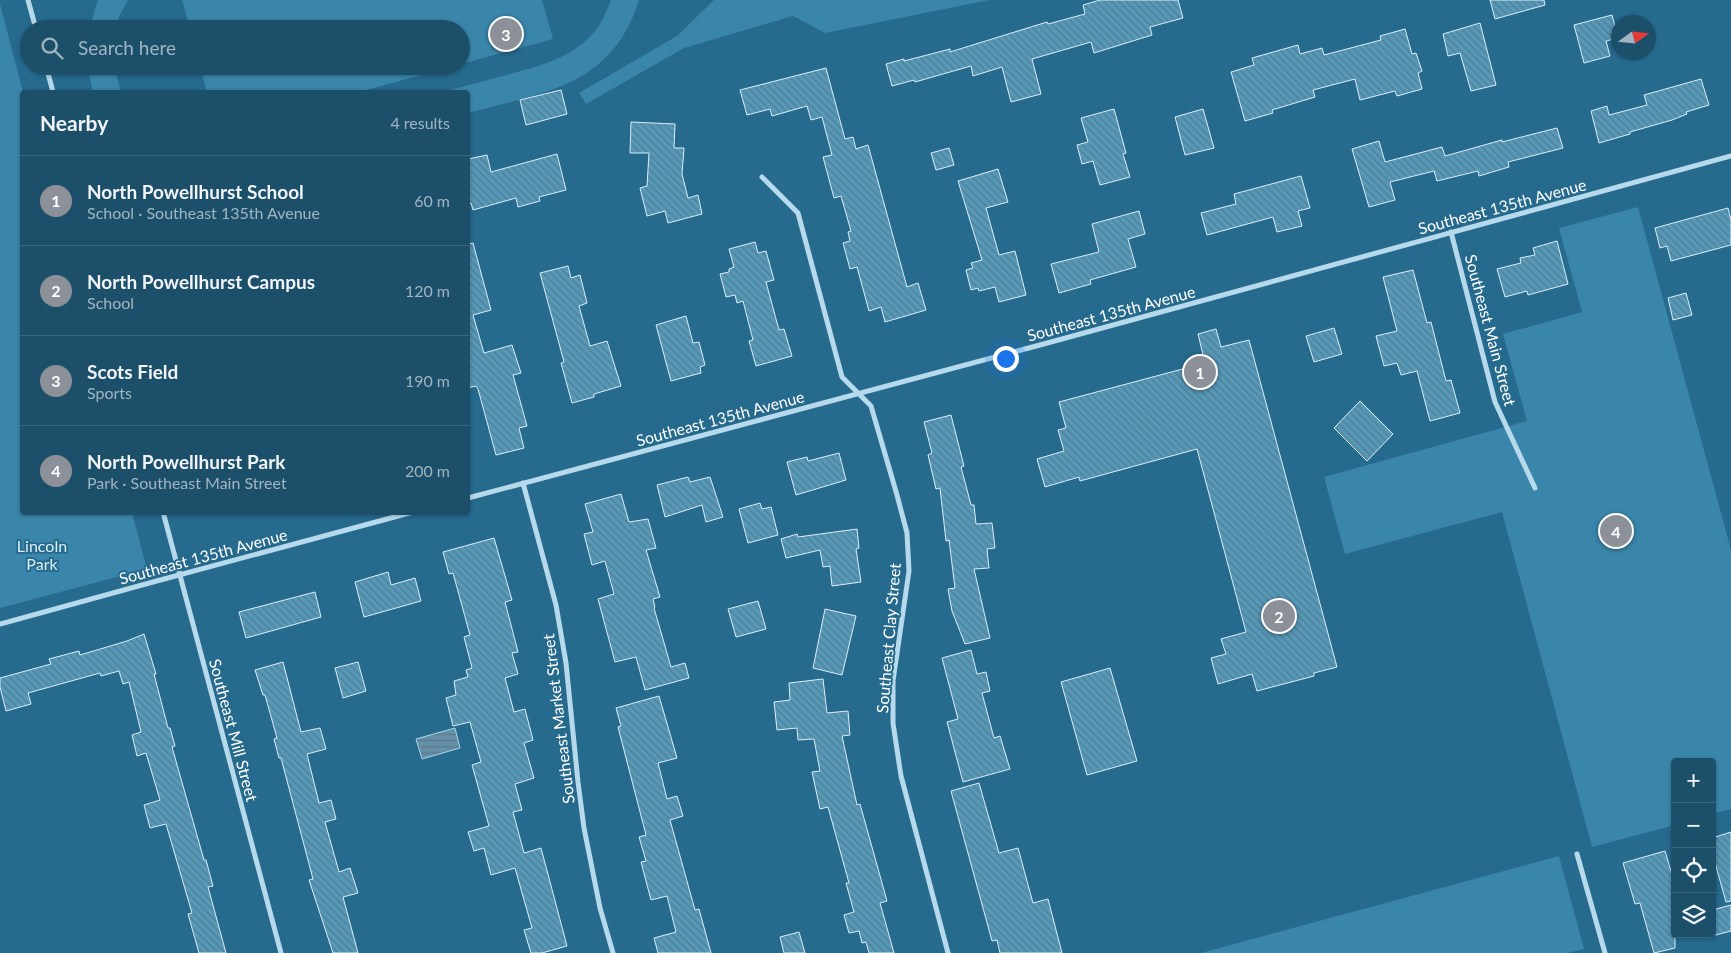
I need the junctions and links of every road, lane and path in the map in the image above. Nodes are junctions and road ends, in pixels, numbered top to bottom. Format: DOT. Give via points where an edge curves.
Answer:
graph roads {
  1 [pos="28,0"];
  2 [pos="34,20"];
  3 [pos="48,75"];
  4 [pos="52,90"];
  5 [pos="1731,156"];
  6 [pos="762,177"];
  7 [pos="1451,232"];
  8 [pos="859,394"];
  9 [pos="523,483"];
  10 [pos="1535,488"];
  11 [pos="470,497"];
  12 [pos="164,515"];
  13 [pos="402,515"];
  14 [pos="180,575"];
  15 [pos="0,624"];
  16 [pos="1577,854"];
  17 [pos="281,953"];
  18 [pos="613,953"];
  19 [pos="948,953"];
  20 [pos="1605,953"];
  1 -- 2 [label="street"];
  3 -- 4 [label="street"];
  5 -- 7 [label="street, Southeast 135th Avenue"];
  6 -- 8 [label="street, Southeast Clay Street" via="798,212 842,377"];
  7 -- 8 [label="street, Southeast 135th Avenue"];
  7 -- 10 [label="street, Southeast Main Street" via="1495,402"];
  8 -- 9 [label="street, Southeast 135th Avenue"];
  8 -- 19 [label="street, Southeast Clay Street" via="871,406 907,533 909,571 893,681 893,723 901,776"];
  9 -- 11 [label="street, Southeast 135th Avenue"];
  9 -- 18 [label="street, Southeast Market Street" via="556,605 566,663 584,828"];
  12 -- 14 [label="street, Southeast Mill Street"];
  13 -- 14 [label="street, Southeast 135th Avenue"];
  14 -- 15 [label="street, Southeast 135th Avenue"];
  14 -- 17 [label="street, Southeast Mill Street"];
  16 -- 20 [label="street"];
}
